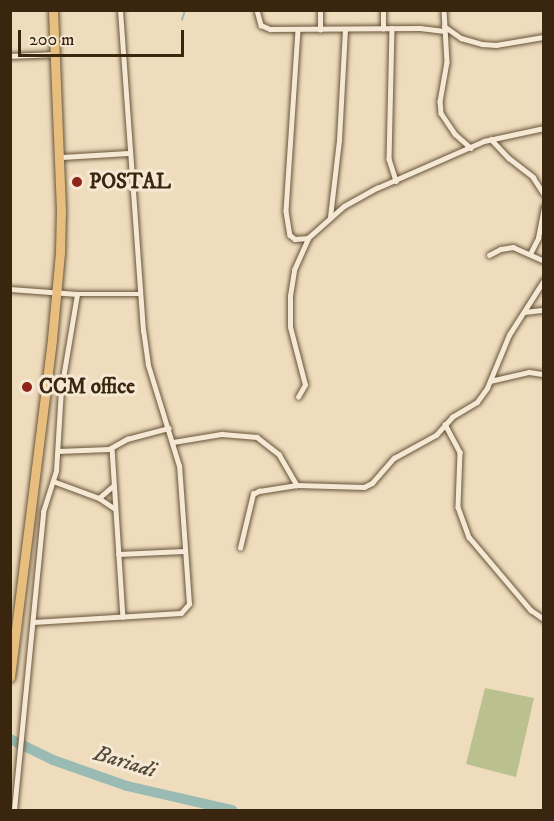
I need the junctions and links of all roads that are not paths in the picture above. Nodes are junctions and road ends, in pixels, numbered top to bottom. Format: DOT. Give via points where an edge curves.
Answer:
graph roads {
  1 [pos="54,10"];
  2 [pos="120,10"];
  3 [pos="257,10"];
  4 [pos="320,10"];
  5 [pos="383,10"];
  6 [pos="444,10"];
  7 [pos="392,28"];
  8 [pos="383,29"];
  9 [pos="444,29"];
  10 [pos="298,30"];
  11 [pos="320,30"];
  12 [pos="345,30"];
  13 [pos="543,37"];
  14 [pos="55,54"];
  15 [pos="10,56"];
  16 [pos="543,128"];
  17 [pos="491,140"];
  18 [pos="471,148"];
  19 [pos="130,153"];
  20 [pos="60,157"];
  21 [pos="396,181"];
  22 [pos="543,194"];
  23 [pos="543,207"];
  24 [pos="330,217"];
  25 [pos="308,238"];
  26 [pos="530,254"];
  27 [pos="489,255"];
  28 [pos="543,261"];
  29 [pos="543,280"];
  30 [pos="10,289"];
  31 [pos="56,292"];
  32 [pos="77,294"];
  33 [pos="139,294"];
  34 [pos="543,310"];
  35 [pos="524,312"];
  36 [pos="543,374"];
  37 [pos="490,381"];
  38 [pos="298,397"];
  39 [pos="445,424"];
  40 [pos="169,428"];
  41 [pos="173,442"];
  42 [pos="112,448"];
  43 [pos="58,451"];
  44 [pos="53,481"];
  45 [pos="297,485"];
  46 [pos="113,486"];
  47 [pos="99,498"];
  48 [pos="114,507"];
  49 [pos="240,548"];
  50 [pos="184,551"];
  51 [pos="118,554"];
  52 [pos="123,617"];
  53 [pos="543,619"];
  54 [pos="33,622"];
  55 [pos="10,677"];
  56 [pos="14,810"];
  1 -- 14 [label="highway"];
  2 -- 19 [label="street"];
  3 -- 10 [label="street" via="258,21 265,28"];
  4 -- 11 [label="street"];
  5 -- 8 [label="street"];
  6 -- 9 [label="street"];
  7 -- 8 [label="street"];
  7 -- 9 [label="street"];
  7 -- 21 [label="street" via="389,159"];
  8 -- 12 [label="street"];
  9 -- 13 [label="street" via="482,44"];
  9 -- 18 [label="street" via="447,62 441,113 455,134"];
  10 -- 11 [label="street"];
  10 -- 25 [label="street" via="286,211 292,237"];
  11 -- 12 [label="street"];
  12 -- 24 [label="street"];
  14 -- 15 [label="street"];
  14 -- 20 [label="highway"];
  16 -- 17 [label="street"];
  17 -- 18 [label="street"];
  17 -- 22 [label="street" via="533,177"];
  18 -- 21 [label="street"];
  19 -- 20 [label="street"];
  19 -- 33 [label="street"];
  20 -- 31 [label="highway"];
  21 -- 24 [label="street" via="357,198"];
  23 -- 26 [label="street" via="538,238"];
  24 -- 25 [label="street"];
  25 -- 38 [label="street" via="294,270 290,296 290,327 305,385"];
  26 -- 27 [label="street" via="507,247"];
  26 -- 28 [label="street"];
  29 -- 35 [label="street"];
  30 -- 31 [label="street"];
  31 -- 32 [label="street"];
  31 -- 55 [label="highway"];
  32 -- 33 [label="street"];
  32 -- 43 [label="street" via="61,390"];
  33 -- 40 [label="street" via="148,365"];
  34 -- 35 [label="street"];
  35 -- 37 [label="street" via="509,335"];
  36 -- 37 [label="street" via="529,372"];
  37 -- 39 [label="street" via="477,402"];
  39 -- 45 [label="street" via="433,438 394,458 364,487"];
  39 -- 53 [label="street" via="460,453 458,507 469,537 480,554"];
  40 -- 41 [label="street"];
  40 -- 42 [label="street" via="127,439"];
  41 -- 45 [label="street" via="222,434 257,437 279,454"];
  41 -- 50 [label="street" via="182,496"];
  42 -- 43 [label="street"];
  42 -- 46 [label="street"];
  43 -- 44 [label="street"];
  44 -- 47 [label="street"];
  44 -- 54 [label="street" via="44,504"];
  45 -- 49 [label="street" via="267,487 253,494"];
  46 -- 47 [label="street"];
  46 -- 48 [label="street"];
  47 -- 48 [label="street"];
  48 -- 51 [label="street"];
  50 -- 51 [label="street"];
  50 -- 52 [label="street" via="187,609 181,613"];
  51 -- 52 [label="street"];
  52 -- 54 [label="street"];
  54 -- 56 [label="street"];
}
